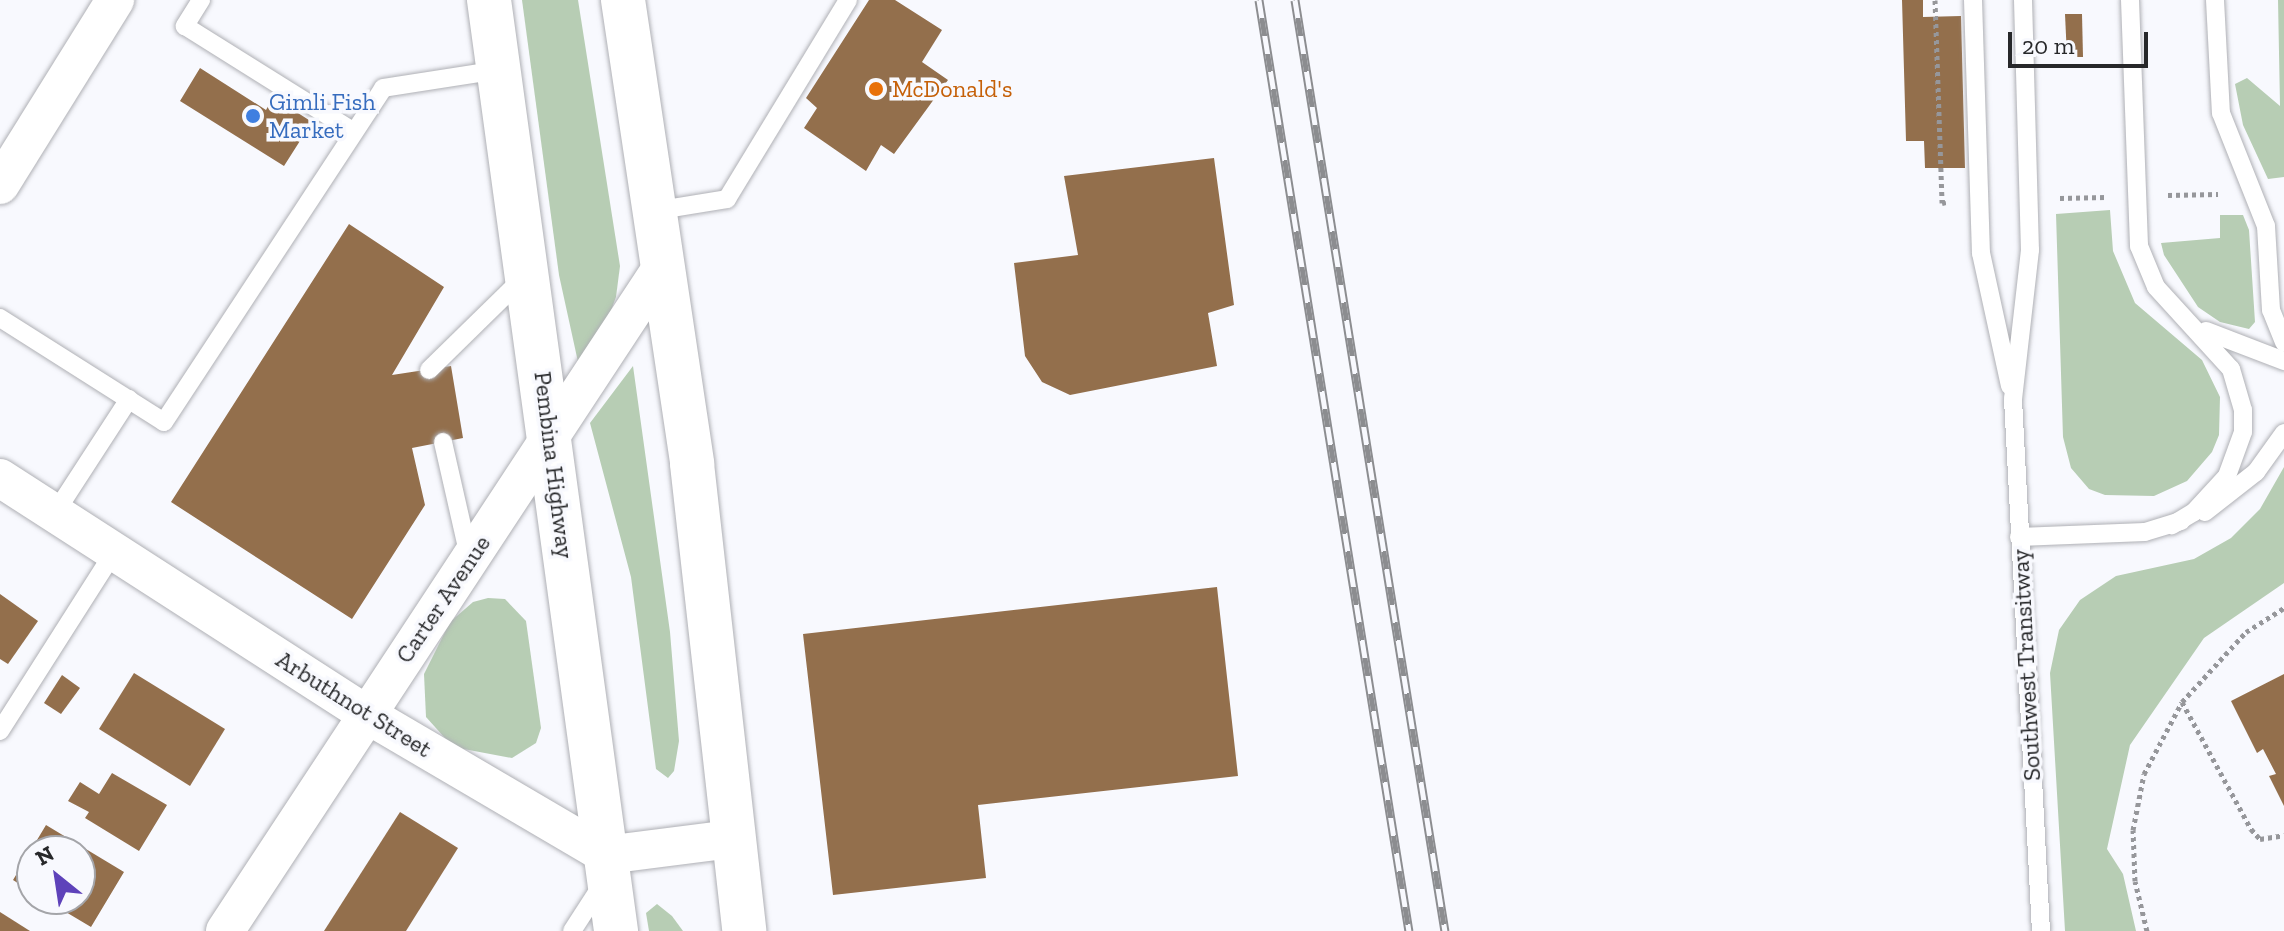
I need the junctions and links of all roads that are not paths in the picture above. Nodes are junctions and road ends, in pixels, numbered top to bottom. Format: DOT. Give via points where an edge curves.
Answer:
graph roads {
  1 [pos="115,0"];
  2 [pos="201,0"];
  3 [pos="489,0"];
  4 [pos="623,0"];
  5 [pos="848,0"];
  6 [pos="1973,0"];
  7 [pos="2023,0"];
  8 [pos="2130,0"];
  9 [pos="2215,0"];
  10 [pos="499,70"];
  11 [pos="354,132"];
  12 [pos="0,185"];
  13 [pos="654,211"];
  14 [pos="662,267"];
  15 [pos="528,272"];
  16 [pos="0,318"];
  17 [pos="2189,322"];
  18 [pos="2284,342"];
  19 [pos="2284,361"];
  20 [pos="429,370"];
  21 [pos="129,399"];
  22 [pos="2013,399"];
  23 [pos="2284,433"];
  24 [pos="551,436"];
  25 [pos="443,442"];
  26 [pos="0,478"];
  27 [pos="55,513"];
  28 [pos="2172,525"];
  29 [pos="2019,537"];
  30 [pos="114,552"];
  31 [pos="469,559"];
  32 [pos="366,714"];
  33 [pos="0,731"];
  34 [pos="731,839"];
  35 [pos="607,865"];
  36 [pos="225,931"];
  37 [pos="572,931"];
  38 [pos="616,931"];
  39 [pos="744,931"];
  40 [pos="2041,931"];
  1 -- 12 [label="street"];
  2 -- 11 [label="lane" via="185,26"];
  3 -- 10 [label="main road, Pembina Highway"];
  4 -- 13 [label="main road"];
  5 -- 13 [label="lane" via="727,199"];
  6 -- 22 [label="lane, Southwest Transitway" via="1981,253"];
  7 -- 22 [label="lane, Southwest Transitway" via="2030,250"];
  8 -- 17 [label="lane" via="2139,246 2156,287"];
  9 -- 18 [label="lane" via="2221,113 2266,226 2271,310"];
  10 -- 11 [label="lane" via="383,88"];
  10 -- 15 [label="main road, Pembina Highway"];
  11 -- 21 [label="lane" via="164,422"];
  13 -- 14 [label="main road"];
  14 -- 24 [label="street, Carter Avenue"];
  14 -- 34 [label="main road" via="692,464"];
  15 -- 20 [label="lane"];
  15 -- 24 [label="main road, Pembina Highway"];
  16 -- 21 [label="lane"];
  17 -- 19 [label="lane"];
  17 -- 28 [label="lane" via="2231,369 2243,410 2243,432 2237,456 2220,485 2194,512"];
  21 -- 27 [label="lane"];
  22 -- 29 [label="lane, Southwest Transitway"];
  23 -- 28 [label="lane" via="2230,497"];
  24 -- 31 [label="street, Carter Avenue"];
  24 -- 35 [label="main road, Pembina Highway"];
  25 -- 31 [label="lane"];
  26 -- 27 [label="street, Arbuthnot Street"];
  27 -- 30 [label="street, Arbuthnot Street"];
  28 -- 29 [label="lane" via="2145,532"];
  29 -- 40 [label="lane, Southwest Transitway"];
  30 -- 32 [label="street, Arbuthnot Street"];
  30 -- 33 [label="lane"];
  31 -- 32 [label="street, Carter Avenue"];
  32 -- 35 [label="street, Arbuthnot Street"];
  32 -- 36 [label="street, Carter Avenue"];
  34 -- 35 [label="street"];
  34 -- 39 [label="main road"];
  35 -- 37 [label="lane"];
  35 -- 38 [label="main road, Pembina Highway"];
}
